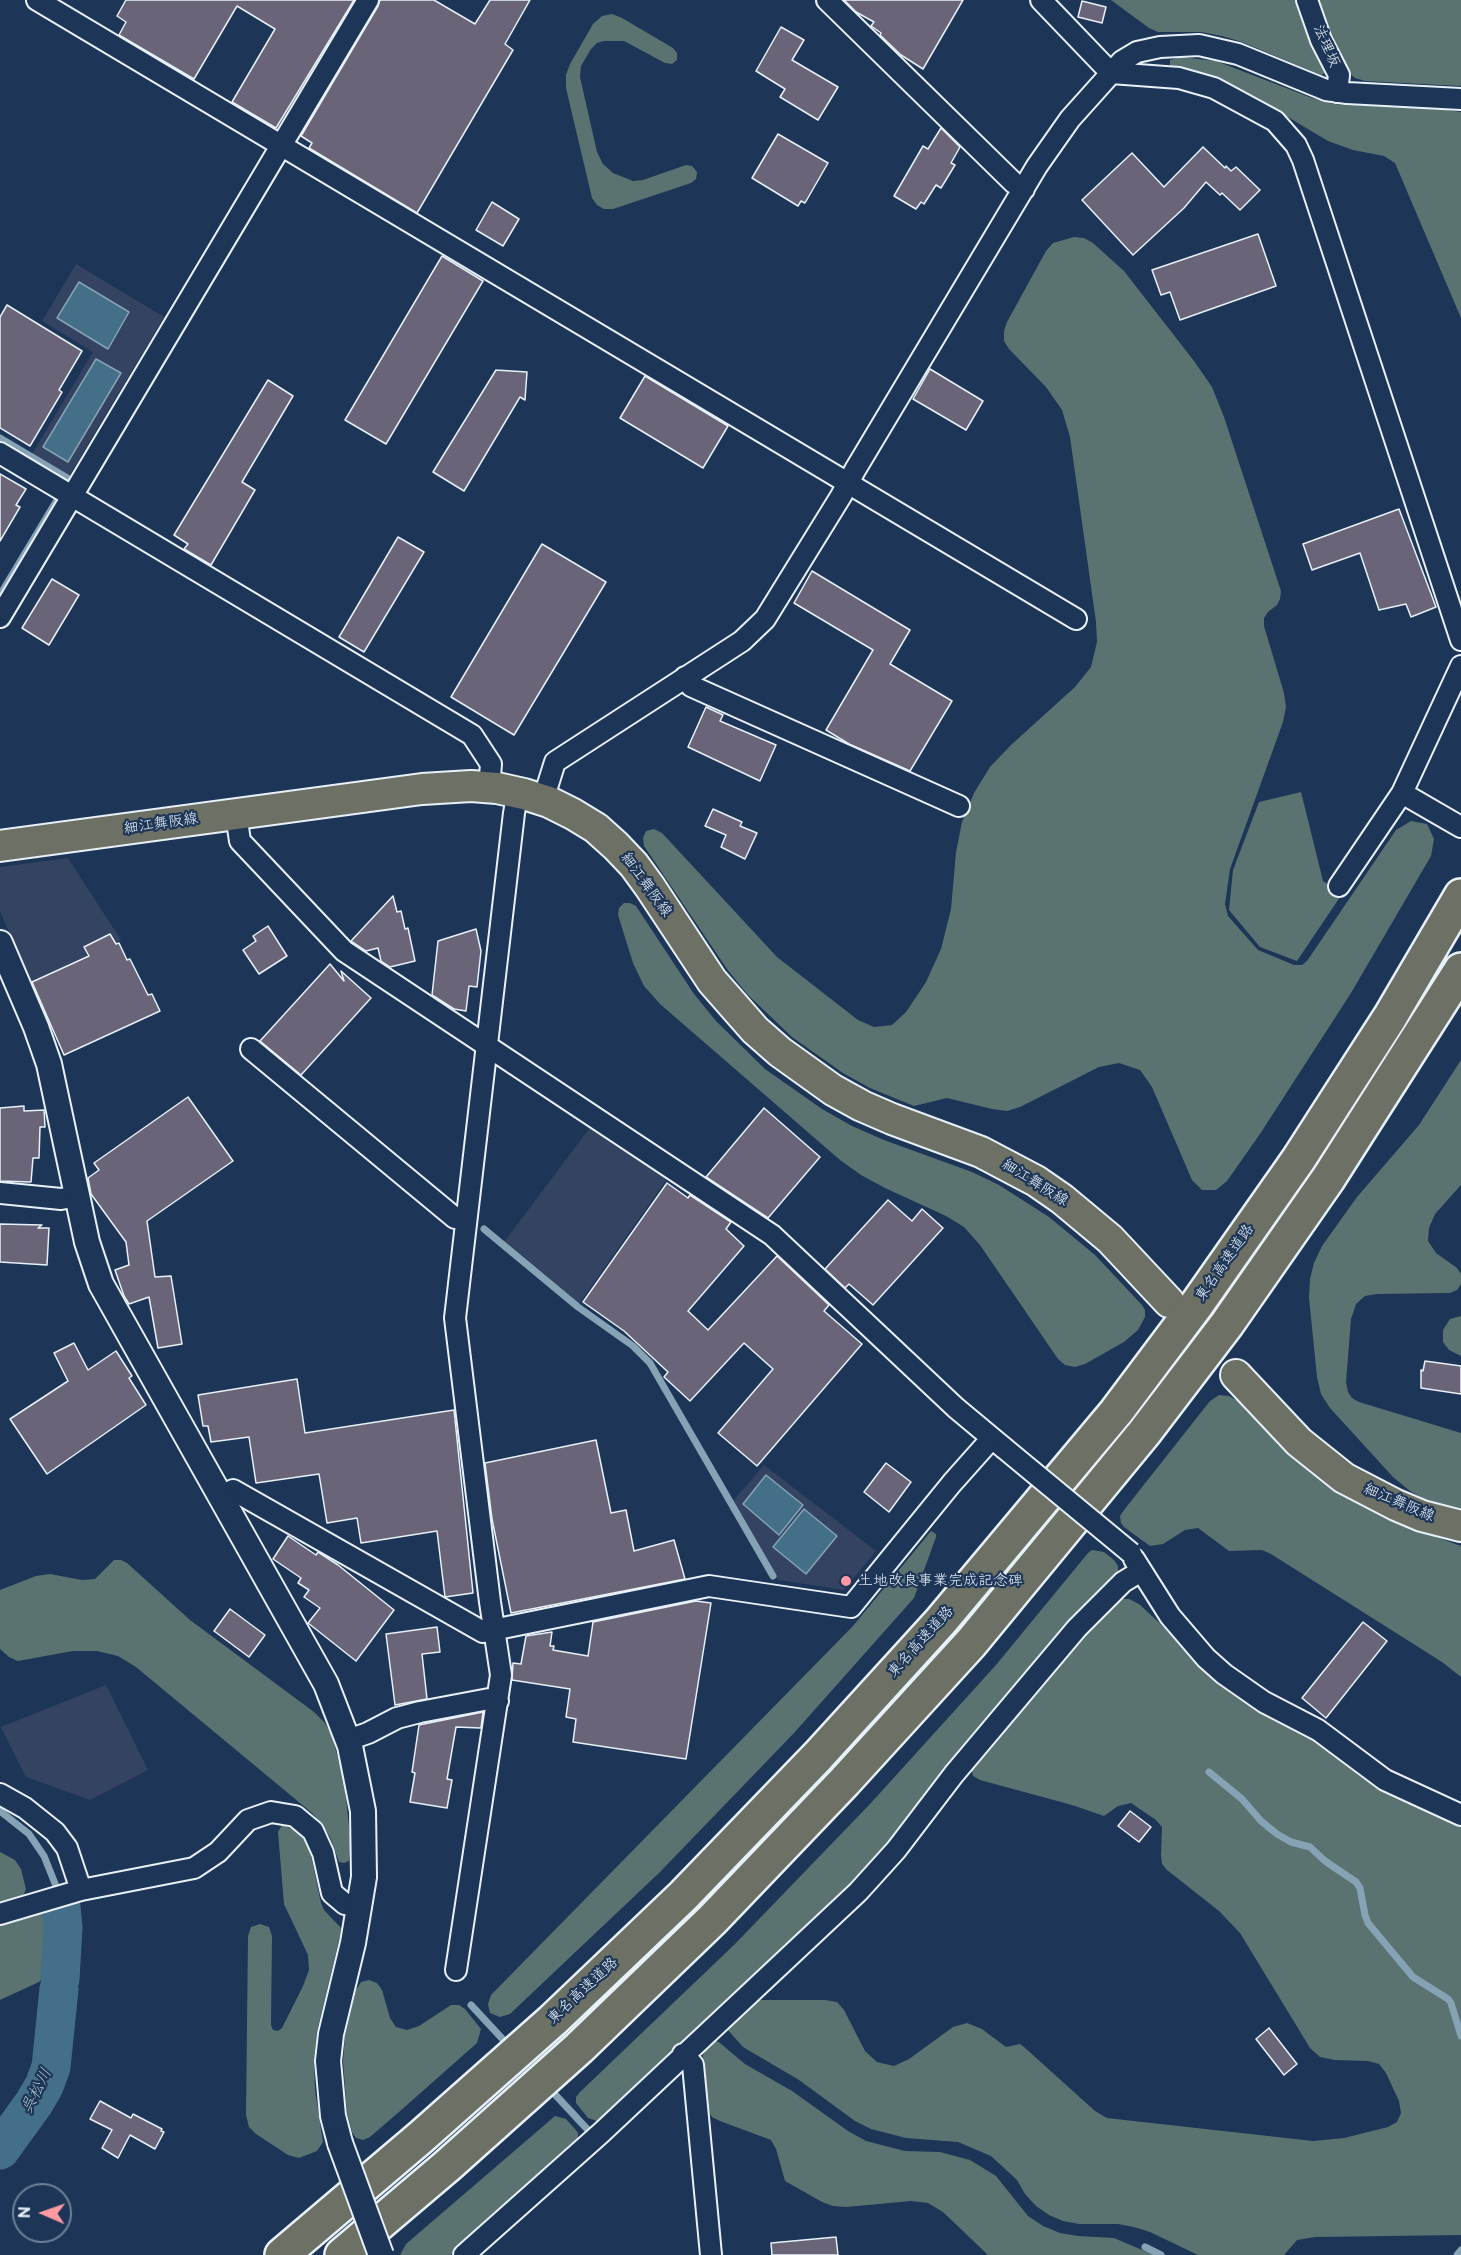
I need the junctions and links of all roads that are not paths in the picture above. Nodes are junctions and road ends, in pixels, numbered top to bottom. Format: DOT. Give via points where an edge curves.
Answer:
graph roads {
  1 [pos="37,0"];
  2 [pos="368,0"];
  3 [pos="827,0"];
  4 [pos="1041,0"];
  5 [pos="1307,0"];
  6 [pos="1111,73"];
  7 [pos="1336,92"];
  8 [pos="1461,99"];
  9 [pos="281,146"];
  10 [pos="1024,189"];
  11 [pos="0,453"];
  12 [pos="848,483"];
  13 [pos="72,496"];
  14 [pos="0,617"];
  15 [pos="1076,619"];
  16 [pos="1461,640"];
  17 [pos="1461,666"];
  18 [pos="685,677"];
  19 [pos="517,793"];
  20 [pos="1409,797"];
  21 [pos="959,806"];
  22 [pos="236,814"];
  23 [pos="1461,827"];
  24 [pos="0,846"];
  25 [pos="1339,886"];
  26 [pos="1461,896"];
  27 [pos="0,944"];
  28 [pos="1461,970"];
  29 [pos="486,1046"];
  30 [pos="251,1050"];
  31 [pos="0,1193"];
  32 [pos="78,1196"];
  33 [pos="466,1219"];
  34 [pos="1169,1302"];
  35 [pos="1236,1375"];
  36 [pos="998,1443"];
  37 [pos="220,1497"];
  38 [pos="1461,1527"];
  39 [pos="1141,1571"];
  40 [pos="495,1630"];
  41 [pos="498,1701"];
  42 [pos="348,1740"];
  43 [pos="0,1794"];
  44 [pos="1461,1815"];
  45 [pos="81,1890"];
  46 [pos="361,1906"];
  47 [pos="0,1914"];
  48 [pos="456,1970"];
  49 [pos="683,2054"];
  50 [pos="282,2255"];
  51 [pos="342,2255"];
  52 [pos="381,2255"];
  53 [pos="464,2255"];
  54 [pos="711,2255"];
  1 -- 9 [label="street"];
  2 -- 9 [label="street"];
  3 -- 10 [label="street"];
  4 -- 6 [label="street"];
  5 -- 7 [label="street, 法理坂" via="1339,75"];
  6 -- 7 [label="street" via="1137,52 1199,45 1238,54"];
  6 -- 10 [label="street" via="1070,119"];
  6 -- 16 [label="street" via="1179,78 1214,88 1275,121 1296,145"];
  7 -- 8 [label="street"];
  9 -- 12 [label="street"];
  9 -- 13 [label="street"];
  10 -- 12 [label="street"];
  11 -- 13 [label="street"];
  12 -- 15 [label="street"];
  12 -- 18 [label="street" via="765,619 742,640"];
  13 -- 14 [label="street"];
  13 -- 19 [label="street" via="472,735"];
  17 -- 20 [label="street"];
  18 -- 19 [label="street" via="555,762"];
  18 -- 21 [label="street" via="692,686"];
  19 -- 22 [label="main road, 細江舞阪線" via="422,789"];
  19 -- 29 [label="street"];
  19 -- 34 [label="main road, 細江舞阪線" via="573,814 616,846 650,887 712,981 780,1052 862,1106 981,1152 1036,1182 1110,1239"];
  20 -- 23 [label="street"];
  20 -- 25 [label="street"];
  22 -- 24 [label="main road, 細江舞阪線"];
  22 -- 29 [label="street" via="240,841 344,951"];
  26 -- 50 [label="highway, 東名高速道路" via="1390,1017 1298,1160 1197,1304 1116,1412 941,1621 683,1896 553,2020"];
  27 -- 32 [label="street" via="49,1064"];
  28 -- 51 [label="highway" via="1328,1179 1227,1324 1144,1433 971,1643 712,1920 579,2048"];
  29 -- 33 [label="street"];
  29 -- 36 [label="street" via="772,1235"];
  30 -- 33 [label="street" via="455,1218"];
  31 -- 32 [label="street" via="61,1199"];
  32 -- 37 [label="street" via="101,1284"];
  33 -- 40 [label="street" via="455,1318"];
  35 -- 38 [label="main road, 細江舞阪線" via="1299,1442 1344,1478 1395,1505"];
  36 -- 39 [label="street, bridge" via="1131,1553"];
  36 -- 40 [label="street" via="952,1483 852,1607 709,1586"];
  37 -- 40 [label="street" via="233,1490 483,1632"];
  37 -- 42 [label="street" via="326,1684"];
  39 -- 44 [label="street" via="1190,1640 1243,1689 1318,1730 1385,1780"];
  39 -- 49 [label="street" via="1123,1582 1077,1628 877,1871"];
  40 -- 41 [label="street" via="501,1675"];
  41 -- 42 [label="street" via="489,1699 420,1712"];
  41 -- 48 [label="street"];
  42 -- 46 [label="street" via="363,1811"];
  43 -- 45 [label="street" via="56,1832 67,1848"];
  45 -- 46 [label="street" via="194,1868 218,1852 248,1820 271,1812 295,1816 313,1831 332,1893 345,1904"];
  45 -- 47 [label="street"];
  46 -- 52 [label="street, bridge" via="328,2061 333,2116 340,2143"];
  49 -- 53 [label="street"];
  49 -- 54 [label="street" via="693,2065"];
}
